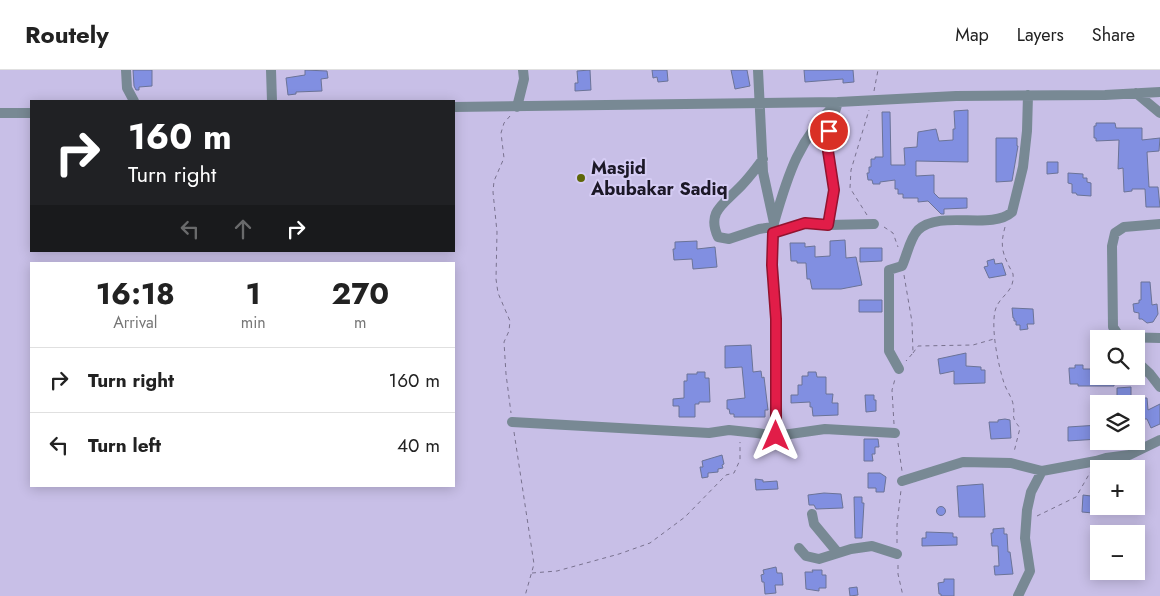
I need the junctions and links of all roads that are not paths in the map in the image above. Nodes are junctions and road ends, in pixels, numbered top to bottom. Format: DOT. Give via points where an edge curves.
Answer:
graph roads {
  1 [pos="126,70"];
  2 [pos="271,70"];
  3 [pos="523,70"];
  4 [pos="758,70"];
  5 [pos="1160,92"];
  6 [pos="1136,93"];
  7 [pos="1028,95"];
  8 [pos="133,100"];
  9 [pos="272,100"];
  10 [pos="838,102"];
  11 [pos="759,103"];
  12 [pos="455,107"];
  13 [pos="517,107"];
  14 [pos="0,113"];
  15 [pos="30,113"];
  16 [pos="1160,113"];
  17 [pos="763,159"];
  18 [pos="874,224"];
  19 [pos="1160,224"];
  20 [pos="828,225"];
  21 [pos="774,228"];
  22 [pos="1116,330"];
  23 [pos="1145,338"];
  24 [pos="1160,338"];
  25 [pos="899,369"];
  26 [pos="1145,369"];
  27 [pos="1160,388"];
  28 [pos="512,422"];
  29 [pos="895,433"];
  30 [pos="776,436"];
  31 [pos="1160,440"];
  32 [pos="1042,471"];
  33 [pos="902,481"];
  34 [pos="812,514"];
  35 [pos="800,548"];
  36 [pos="838,553"];
  37 [pos="897,554"];
  38 [pos="1018,596"];
  1 -- 8 [label="street" via="127,88"];
  2 -- 9 [label="street"];
  3 -- 13 [label="street"];
  4 -- 11 [label="street"];
  5 -- 6 [label="street"];
  6 -- 7 [label="street"];
  6 -- 16 [label="street"];
  7 -- 10 [label="street"];
  7 -- 25 [label="street" via="1023,167 1012,212 1000,219 928,224 918,230 902,266 889,270 889,351"];
  10 -- 11 [label="street"];
  10 -- 20 [label="street" via="829,131 828,151 834,190"];
  10 -- 21 [label="street" via="803,142 783,192"];
  11 -- 13 [label="street"];
  11 -- 17 [label="street"];
  12 -- 13 [label="street"];
  14 -- 15 [label="street"];
  17 -- 21 [label="street"];
  17 -- 21 [label="street" via="737,191 717,209 714,230 718,237 729,239 759,229"];
  18 -- 20 [label="street"];
  19 -- 22 [label="street" via="1124,227 1115,233 1112,246"];
  20 -- 21 [label="street" via="805,223"];
  21 -- 30 [label="street"];
  23 -- 24 [label="street"];
  26 -- 27 [label="street"];
  28 -- 30 [label="street" via="709,433 729,430"];
  29 -- 30 [label="street" via="825,429"];
  31 -- 32 [label="street" via="1128,455"];
  32 -- 33 [label="street" via="1011,463 963,462"];
  32 -- 38 [label="street" via="1031,492 1027,510 1025,538 1030,571"];
  34 -- 36 [label="street" via="814,524"];
  35 -- 36 [label="street" via="806,556 819,559"];
  36 -- 37 [label="street" via="872,546"];
}
